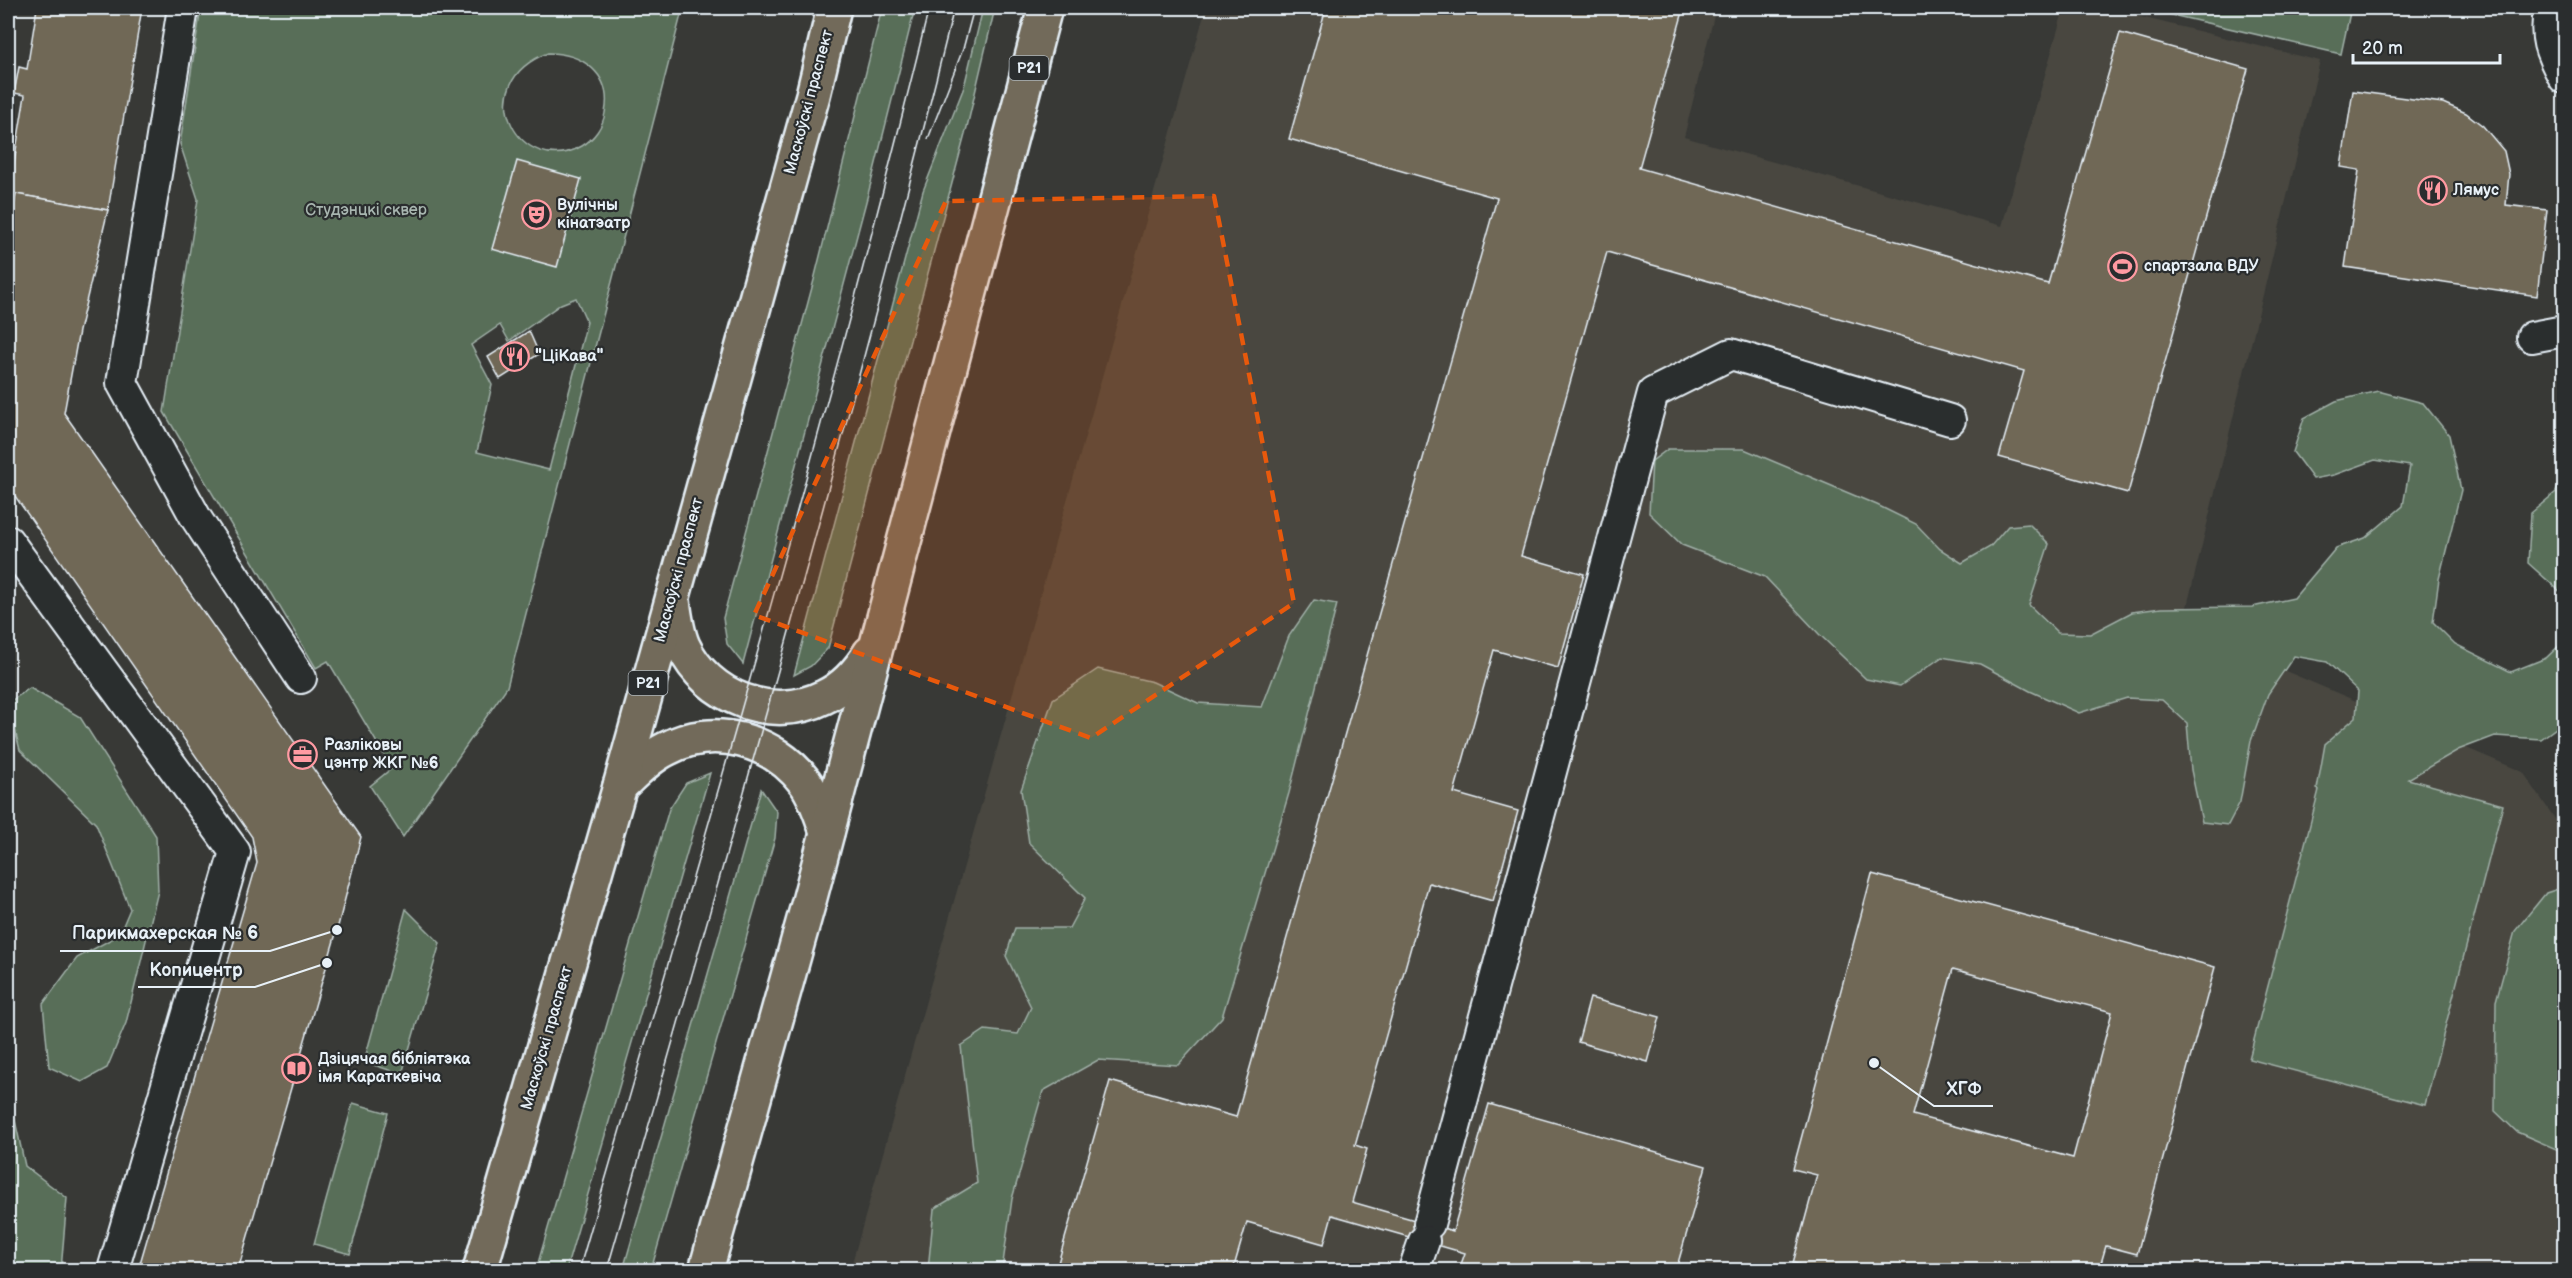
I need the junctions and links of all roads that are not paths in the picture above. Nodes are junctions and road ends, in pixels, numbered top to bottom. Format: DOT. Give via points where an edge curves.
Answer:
graph roads {
  1 [pos="183,8"];
  2 [pos="834,8"];
  3 [pos="1045,8"];
  4 [pos="2550,8"];
  5 [pos="2565,78"];
  6 [pos="2565,331"];
  7 [pos="2532,337"];
  8 [pos="1950,420"];
  9 [pos="8,541"];
  10 [pos="677,576"];
  11 [pos="881,625"];
  12 [pos="301,678"];
  13 [pos="620,786"];
  14 [pos="827,832"];
  15 [pos="113,1270"];
  16 [pos="480,1270"];
  17 [pos="706,1270"];
  18 [pos="1414,1270"];
  1 -- 12 [label="lane" via="122,383 195,518"];
  2 -- 10 [label="main road, Маскоўскі праспект / Р21"];
  3 -- 11 [label="main road, Р21"];
  4 -- 5 [label="lane" via="2545,29"];
  6 -- 7 [label="lane"];
  8 -- 18 [label="lane" via="1731,354 1653,393"];
  9 -- 15 [label="lane" via="235,852"];
  10 -- 11 [label="main road" via="673,600 676,623 695,667 731,697 754,705 778,708 824,698 861,668"];
  10 -- 13 [label="main road, Маскоўскі праспект / Р21"];
  11 -- 14 [label="main road, Р21"];
  13 -- 14 [label="main road" via="659,753 692,739 719,736 745,740 769,749 807,784"];
  13 -- 16 [label="main road, Маскоўскі праспект / Р21"];
  14 -- 17 [label="main road, Р21"];
}
